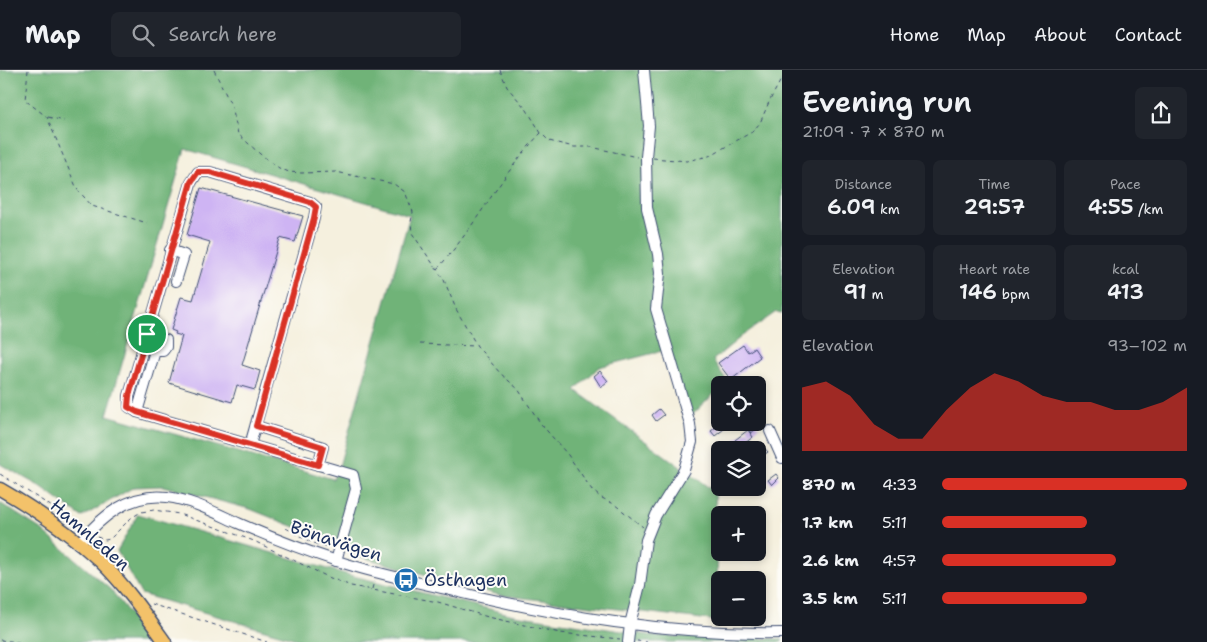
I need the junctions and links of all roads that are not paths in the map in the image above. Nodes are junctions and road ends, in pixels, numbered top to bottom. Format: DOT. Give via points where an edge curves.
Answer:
graph roads {
  1 [pos="644,70"];
  2 [pos="170,250"];
  3 [pos="176,281"];
  4 [pos="147,334"];
  5 [pos="143,346"];
  6 [pos="156,351"];
  7 [pos="137,412"];
  8 [pos="256,426"];
  9 [pos="770,431"];
  10 [pos="250,445"];
  11 [pos="782,458"];
  12 [pos="318,465"];
  13 [pos="0,489"];
  14 [pos="78,544"];
  15 [pos="336,561"];
  16 [pos="630,624"];
  17 [pos="782,633"];
  18 [pos="758,638"];
  19 [pos="628,641"];
  20 [pos="165,642"];
  1 -- 16 [label="street" via="649,126 646,208 660,273 656,309 690,424 692,442 684,470 656,515 646,540 640,585"];
  2 -- 3 [label="street" via="184,254"];
  2 -- 4 [label="street"];
  2 -- 8 [label="street" via="191,182 198,172 210,172 310,202 316,207"];
  4 -- 5 [label="street"];
  4 -- 6 [label="street" via="166,340 163,351"];
  5 -- 6 [label="street"];
  5 -- 7 [label="street" via="128,407"];
  6 -- 7 [label="street"];
  7 -- 10 [label="street"];
  8 -- 10 [label="street"];
  8 -- 12 [label="street" via="323,447"];
  9 -- 11 [label="street"];
  10 -- 12 [label="street"];
  12 -- 15 [label="street" via="353,475 356,489"];
  13 -- 14 [label="main road, Hamnleden" via="28,505"];
  14 -- 15 [label="street, Bönavägen" via="122,505 147,497 167,497 186,501"];
  14 -- 20 [label="main road, Hamnleden" via="118,581"];
  15 -- 16 [label="street, Bönavägen" via="506,604"];
  16 -- 18 [label="street, Bönavägen" via="735,632"];
  16 -- 19 [label="street"];
  17 -- 18 [label="street, Bönavägen"];
}
